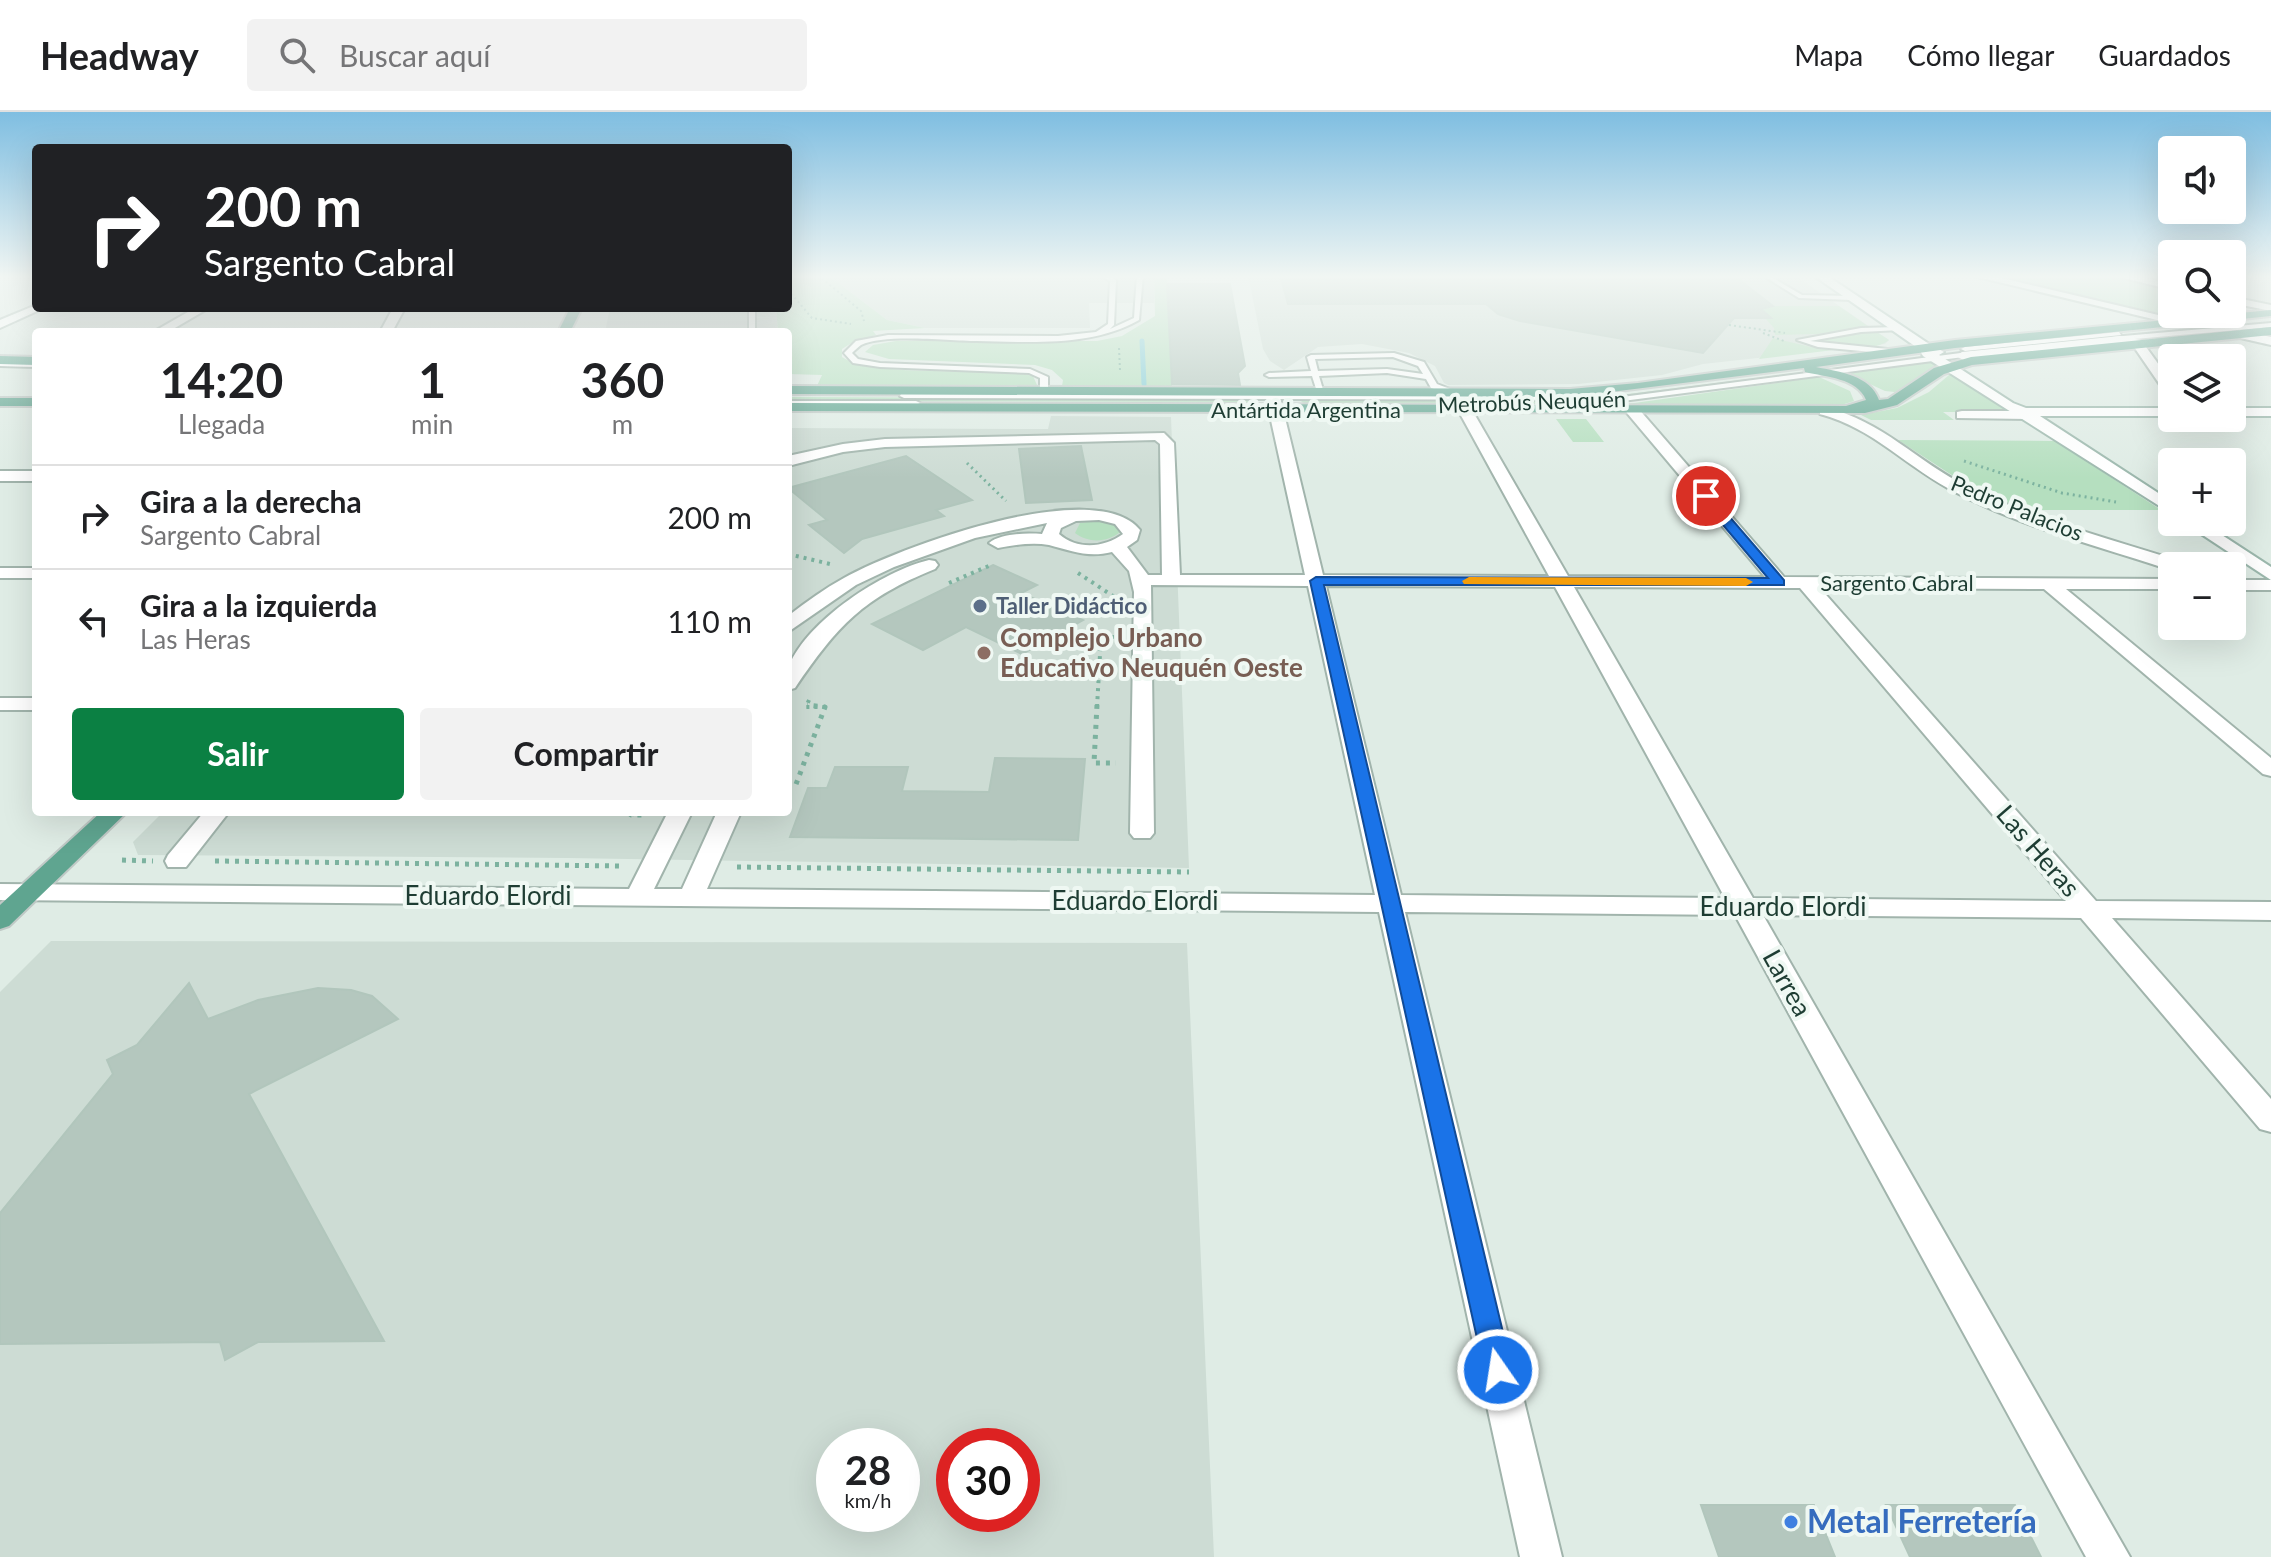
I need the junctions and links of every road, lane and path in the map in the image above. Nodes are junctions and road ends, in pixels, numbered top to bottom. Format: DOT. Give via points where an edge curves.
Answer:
graph roads {
  1 [pos="862,342"];
  2 [pos="1809,342"];
  3 [pos="1918,342"];
  4 [pos="1986,342"];
  5 [pos="2015,342"];
  6 [pos="2041,342"];
  7 [pos="2050,342"];
  8 [pos="2095,342"];
  9 [pos="2106,342"];
  10 [pos="2123,342"];
  11 [pos="2143,342"];
  12 [pos="2137,343"];
  13 [pos="1119,347"];
  14 [pos="1895,352"];
  15 [pos="1940,357"];
  16 [pos="0,362"];
  17 [pos="32,363"];
  18 [pos="1271,365"];
  19 [pos="1793,366"];
  20 [pos="1812,370"];
  21 [pos="1313,372"];
  22 [pos="2158,372"];
  23 [pos="1828,373"];
  24 [pos="1120,375"];
  25 [pos="1269,375"];
  26 [pos="1429,377"];
  27 [pos="1044,392"];
  28 [pos="792,393"];
  29 [pos="792,393"];
  30 [pos="1320,393"];
  31 [pos="1274,401"];
  32 [pos="0,402"];
  33 [pos="32,402"];
  34 [pos="1459,402"];
  35 [pos="792,405"];
  36 [pos="1865,409"];
  37 [pos="1632,410"];
  38 [pos="1825,411"];
  39 [pos="2158,412"];
  40 [pos="2246,412"];
  41 [pos="2271,412"];
  42 [pos="2027,414"];
  43 [pos="1962,415"];
  44 [pos="919,442"];
  45 [pos="792,460"];
  46 [pos="1960,461"];
  47 [pos="0,476"];
  48 [pos="32,476"];
  49 [pos="2158,500"];
  50 [pos="2125,502"];
  51 [pos="1008,503"];
  52 [pos="1086,514"];
  53 [pos="2212,536"];
  54 [pos="1055,541"];
  55 [pos="1116,546"];
  56 [pos="792,555"];
  57 [pos="987,558"];
  58 [pos="2158,560"];
  59 [pos="835,566"];
  60 [pos="1072,569"];
  61 [pos="0,573"];
  62 [pos="32,573"];
  63 [pos="2271,575"];
  64 [pos="1142,580"];
  65 [pos="1171,580"];
  66 [pos="1316,581"];
  67 [pos="1561,582"];
  68 [pos="1779,582"];
  69 [pos="1805,582"];
  70 [pos="945,584"];
  71 [pos="2049,584"];
  72 [pos="2158,584"];
  73 [pos="2246,585"];
  74 [pos="2271,585"];
  75 [pos="840,587"];
  76 [pos="864,596"];
  77 [pos="1121,603"];
  78 [pos="792,623"];
  79 [pos="1123,637"];
  80 [pos="792,678"];
  81 [pos="810,697"];
  82 [pos="0,704"];
  83 [pos="32,704"];
  84 [pos="1116,763"];
  85 [pos="2271,769"];
  86 [pos="792,787"];
  87 [pos="111,816"];
  88 [pos="214,816"];
  89 [pos="678,816"];
  90 [pos="727,816"];
  91 [pos="1142,833"];
  92 [pos="122,860"];
  93 [pos="177,861"];
  94 [pos="623,866"];
  95 [pos="732,867"];
  96 [pos="1189,872"];
  97 [pos="0,892"];
  98 [pos="30,892"];
  99 [pos="637,897"];
  100 [pos="691,898"];
  101 [pos="1390,904"];
  102 [pos="1744,907"];
  103 [pos="2089,909"];
  104 [pos="2271,911"];
  105 [pos="0,920"];
  106 [pos="2271,1120"];
  107 [pos="1541,1557"];
  108 [pos="2109,1557"];
  1 -- 27 [label="lane" via="848,353 856,361 1030,371 1044,377"];
  2 -- 14 [label="lane"];
  3 -- 15 [label="street"];
  4 -- 5 [label="street" via="1940,347"];
  6 -- 15 [label="main road"];
  7 -- 15 [label="lane, Metrobús Neuquén"];
  8 -- 10 [label="street" via="1962,356"];
  9 -- 15 [label="lane, Metrobús Neuquén"];
  11 -- 12 [label="main road"];
  12 -- 15 [label="main road"];
  12 -- 22 [label="street"];
  13 -- 24 [label="path"];
  14 -- 15 [label="main road, Antártida Argentina"];
  14 -- 19 [label="main road, Antártida Argentina"];
  15 -- 20 [label="lane, Metrobús Neuquén"];
  15 -- 23 [label="lane, Metrobús Neuquén"];
  15 -- 36 [label="main road, Antártida Argentina" via="1932,375 1901,398"];
  15 -- 42 [label="street"];
  16 -- 17 [label="main road"];
  18 -- 25 [label="lane"];
  19 -- 20 [label="main road"];
  19 -- 34 [label="main road, Antártida Argentina" via="1606,391"];
  20 -- 23 [label="main road"];
  20 -- 31 [label="lane, Metrobús Neuquén" via="1591,397"];
  21 -- 25 [label="lane"];
  21 -- 26 [label="lane" via="1387,371"];
  21 -- 26 [label="lane" via="1314,356 1388,355 1418,362"];
  21 -- 30 [label="lane"];
  23 -- 31 [label="lane, Metrobús Neuquén" via="1581,406"];
  23 -- 36 [label="main road" via="1867,389 1873,401"];
  25 -- 31 [label="lane"];
  26 -- 34 [label="lane"];
  27 -- 28 [label="main road, Antártida Argentina"];
  27 -- 31 [label="main road, Antártida Argentina"];
  29 -- 31 [label="lane, Metrobús Neuquén"];
  30 -- 31 [label="main road, Antártida Argentina"];
  30 -- 34 [label="main road, Antártida Argentina"];
  31 -- 34 [label="main road, Antártida Argentina"];
  31 -- 35 [label="main road, Antártida Argentina"];
  31 -- 66 [label="street"];
  32 -- 33 [label="main road"];
  34 -- 37 [label="main road, Antártida Argentina"];
  34 -- 67 [label="street, Larrea"];
  36 -- 38 [label="main road, Antártida Argentina"];
  37 -- 38 [label="main road, Antártida Argentina"];
  37 -- 68 [label="street"];
  38 -- 58 [label="street, Pedro Palacios" via="1865,423 1979,498"];
  39 -- 42 [label="street"];
  40 -- 41 [label="street"];
  42 -- 43 [label="street"];
  42 -- 49 [label="street"];
  44 -- 45 [label="street" via="843,448"];
  44 -- 51 [label="path" via="960,458"];
  44 -- 65 [label="street" via="1162,437 1167,443"];
  46 -- 50 [label="path" via="2077,497"];
  47 -- 48 [label="street"];
  52 -- 54 [label="street" via="1055,524 1050,530"];
  52 -- 55 [label="street" via="1111,516 1128,525 1131,536"];
  52 -- 75 [label="street" via="1032,520 954,540"];
  53 -- 63 [label="street"];
  54 -- 55 [label="street" via="1076,549"];
  54 -- 76 [label="street" via="1029,538 977,548"];
  55 -- 64 [label="street" via="1134,562"];
  56 -- 59 [label="path"];
  57 -- 70 [label="path" via="996,563"];
  60 -- 77 [label="path"];
  61 -- 62 [label="street"];
  64 -- 65 [label="street, Sargento Cabral"];
  64 -- 91 [label="street"];
  65 -- 66 [label="street, Sargento Cabral"];
  66 -- 67 [label="street, Sargento Cabral"];
  66 -- 101 [label="street"];
  67 -- 68 [label="street, Sargento Cabral"];
  67 -- 102 [label="street, Larrea"];
  68 -- 69 [label="street, Sargento Cabral"];
  69 -- 71 [label="street, Sargento Cabral"];
  69 -- 103 [label="street, Las Heras"];
  71 -- 72 [label="street, Sargento Cabral"];
  71 -- 85 [label="street"];
  73 -- 74 [label="street"];
  75 -- 76 [label="street"];
  75 -- 78 [label="street"];
  76 -- 80 [label="street" via="824,631"];
  79 -- 84 [label="path" via="1101,637 1094,763"];
  81 -- 86 [label="path" via="806,707 825,707"];
  82 -- 83 [label="street"];
  87 -- 98 [label="main road"];
  88 -- 93 [label="street"];
  89 -- 99 [label="street"];
  90 -- 100 [label="street"];
  92 -- 93 [label="path"];
  93 -- 94 [label="path"];
  95 -- 96 [label="path"];
  97 -- 98 [label="street, Eduardo Elordi"];
  98 -- 99 [label="street, Eduardo Elordi"];
  98 -- 105 [label="main road"];
  99 -- 100 [label="street, Eduardo Elordi"];
  100 -- 101 [label="street, Eduardo Elordi"];
  101 -- 102 [label="street, Eduardo Elordi"];
  101 -- 107 [label="street"];
  102 -- 103 [label="street, Eduardo Elordi"];
  102 -- 108 [label="street, Larrea"];
  103 -- 104 [label="street, Eduardo Elordi"];
  103 -- 106 [label="street, Las Heras"];
}
